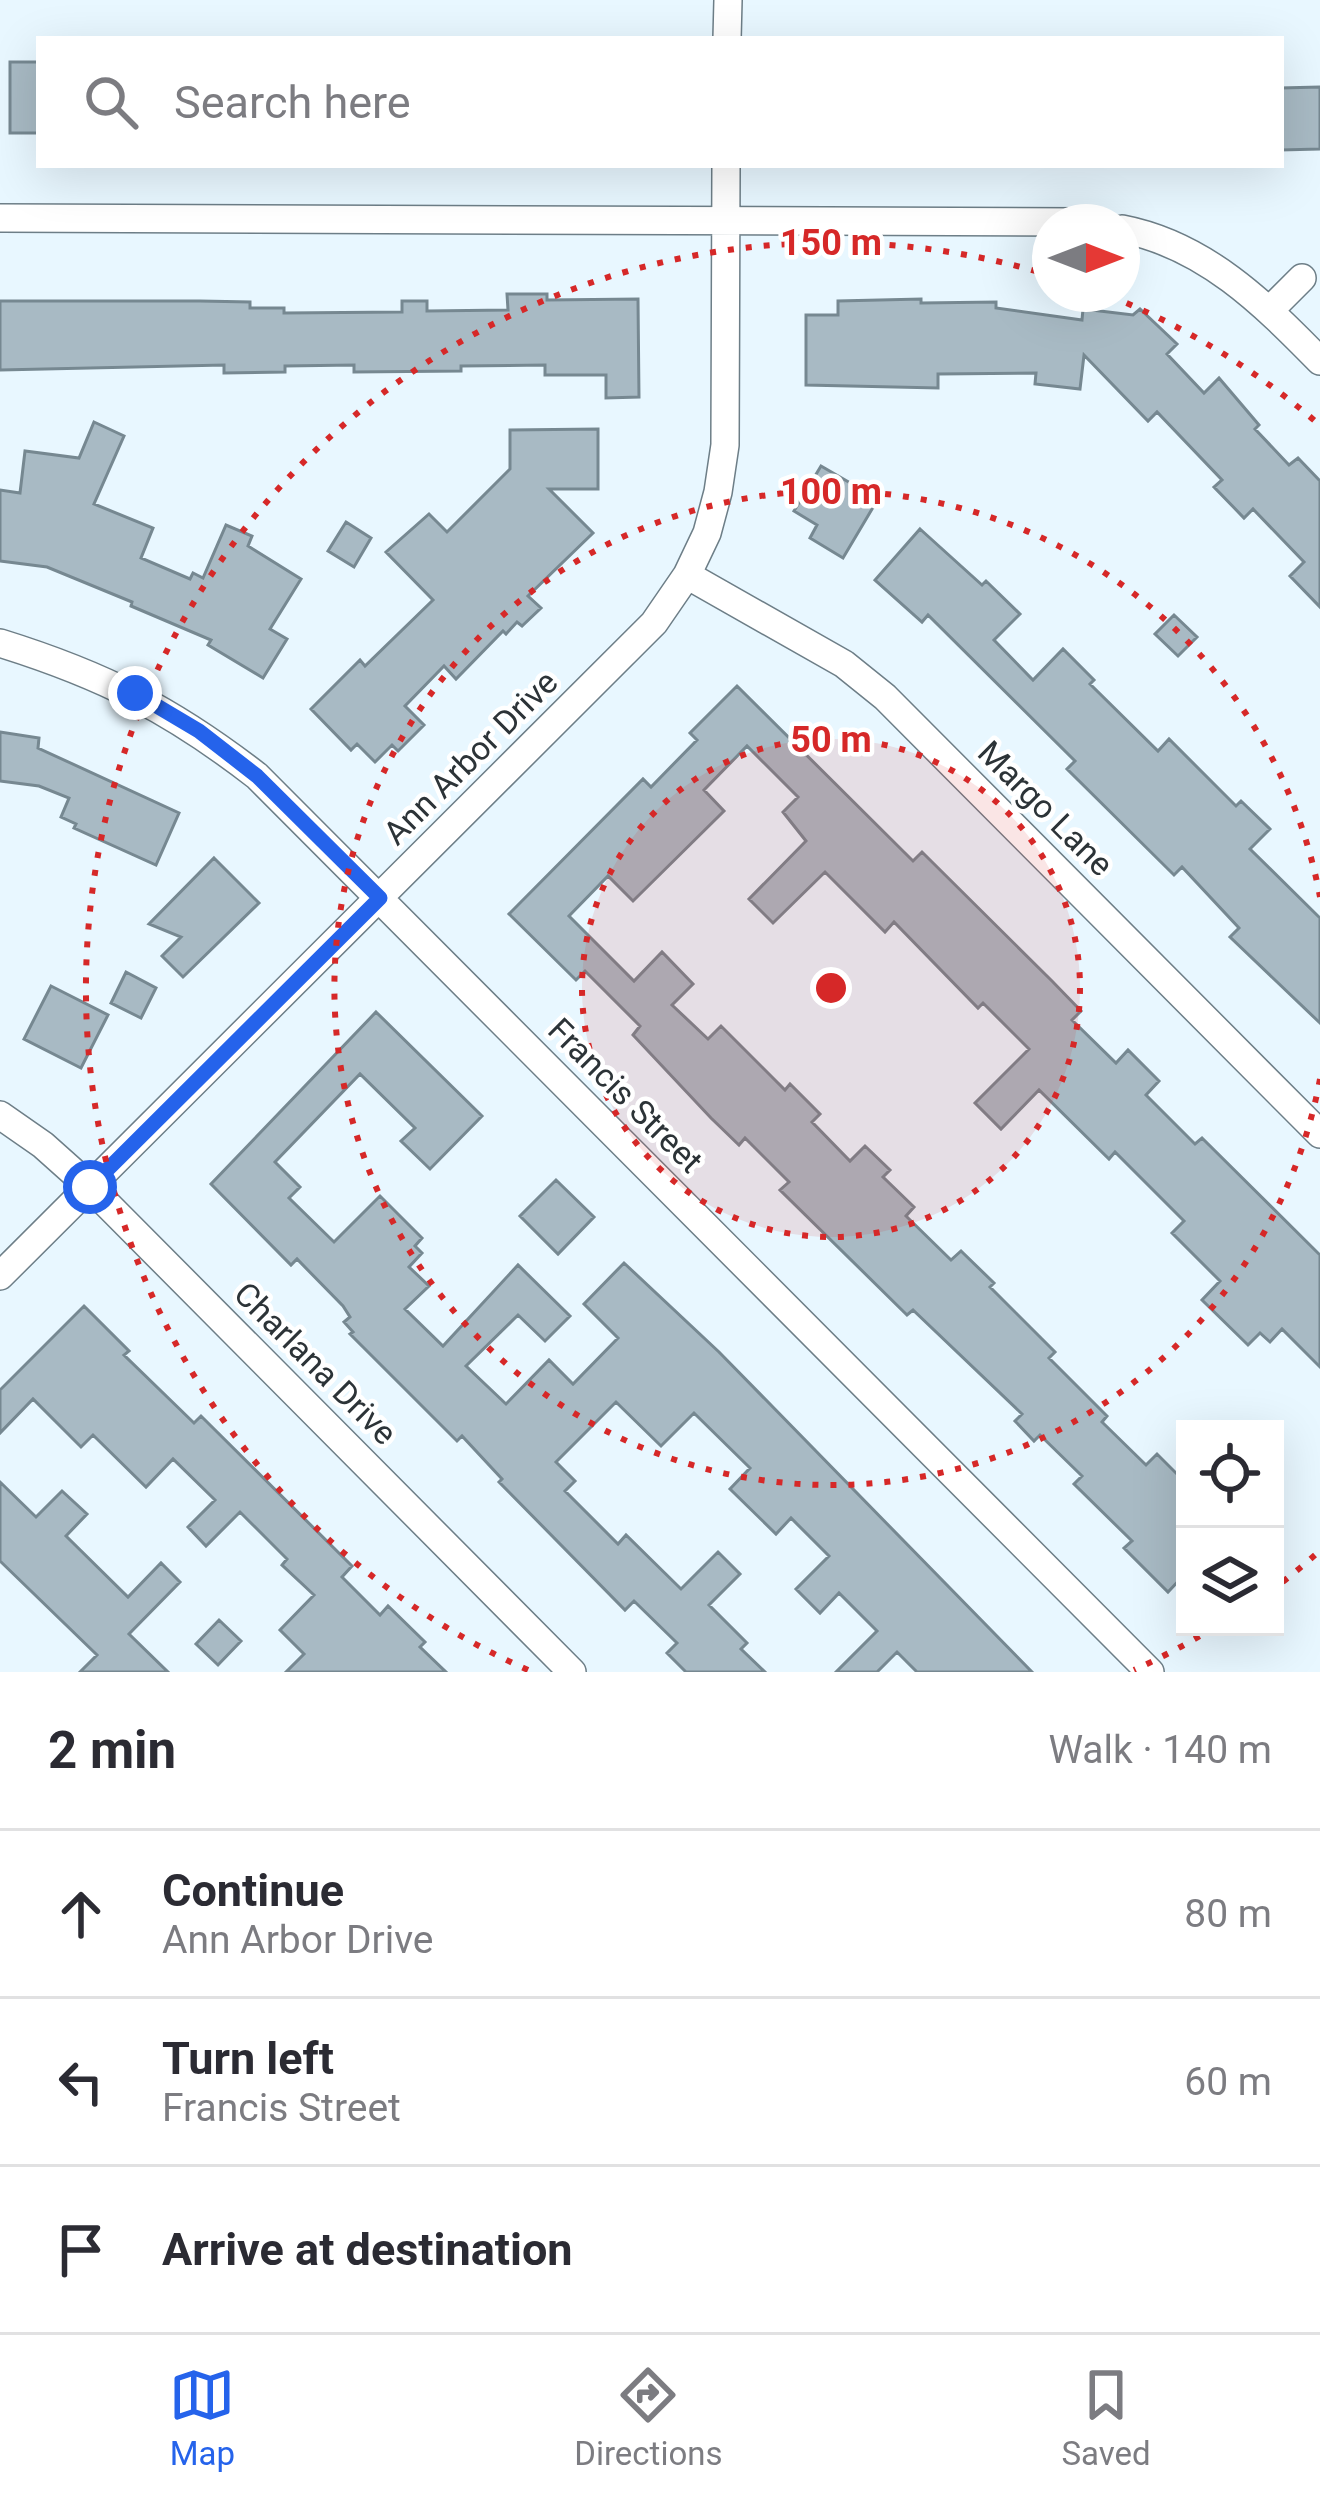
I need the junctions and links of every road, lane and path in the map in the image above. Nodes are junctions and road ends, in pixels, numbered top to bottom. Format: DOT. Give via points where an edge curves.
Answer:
graph roads {
  1 [pos="728,0"];
  2 [pos="727,36"];
  3 [pos="726,168"];
  4 [pos="0,218"];
  5 [pos="726,220"];
  6 [pos="1032,222"];
  7 [pos="1140,235"];
  8 [pos="1302,278"];
  9 [pos="1270,310"];
  10 [pos="1320,361"];
  11 [pos="687,575"];
  12 [pos="0,644"];
  13 [pos="380,898"];
  14 [pos="0,1115"];
  15 [pos="1320,1134"];
  16 [pos="90,1187"];
  17 [pos="0,1276"];
  18 [pos="572,1672"];
  19 [pos="1150,1672"];
  1 -- 2 [label="street"];
  3 -- 5 [label="street, Ann Arbor Drive"];
  4 -- 5 [label="street"];
  5 -- 6 [label="street"];
  5 -- 11 [label="street, Ann Arbor Drive" via="725,446 706,533"];
  7 -- 9 [label="street" via="1218,268"];
  8 -- 9 [label="street"];
  9 -- 10 [label="street"];
  11 -- 13 [label="street, Ann Arbor Drive" via="654,623"];
  11 -- 15 [label="street, Margo Lane" via="844,664 885,697"];
  12 -- 13 [label="street, Francis Street" via="101,678 199,731 257,776"];
  13 -- 16 [label="street, Ann Arbor Drive"];
  13 -- 19 [label="street, Francis Street"];
  14 -- 16 [label="street, Charlana Drive"];
  16 -- 17 [label="street, Ann Arbor Drive"];
  16 -- 18 [label="street, Charlana Drive"];
}
